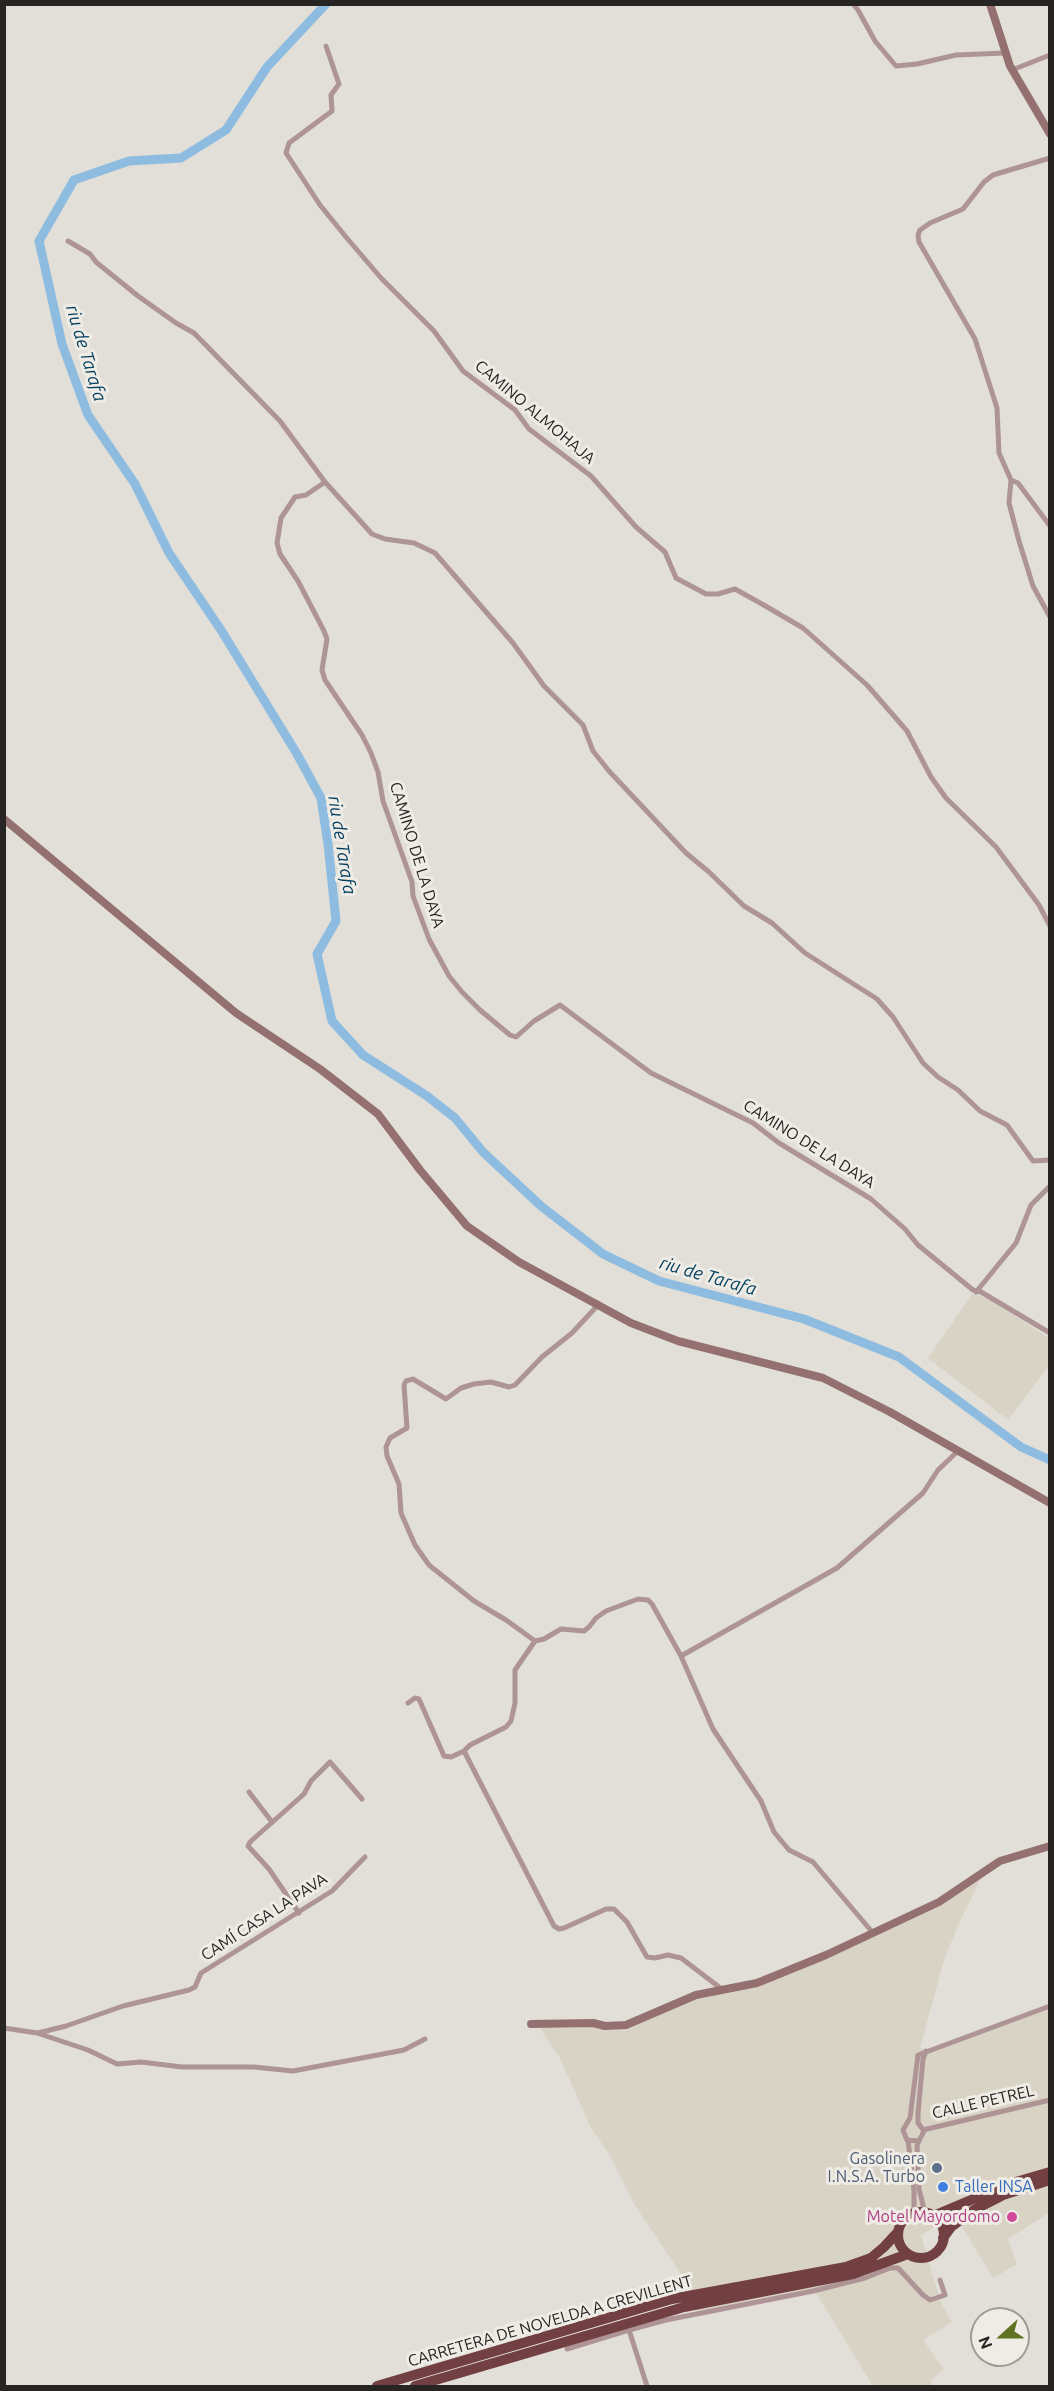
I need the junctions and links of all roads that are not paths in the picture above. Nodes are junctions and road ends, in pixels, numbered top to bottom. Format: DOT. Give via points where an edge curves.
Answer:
graph roads {
  1 [pos="853,4"];
  2 [pos="990,4"];
  3 [pos="326,46"];
  4 [pos="1005,52"];
  5 [pos="1050,55"];
  6 [pos="1012,70"];
  7 [pos="1050,134"];
  8 [pos="1050,158"];
  9 [pos="68,241"];
  10 [pos="1011,480"];
  11 [pos="325,482"];
  12 [pos="1050,526"];
  13 [pos="1050,617"];
  14 [pos="4,819"];
  15 [pos="1050,926"];
  16 [pos="1050,1160"];
  17 [pos="1050,1186"];
  18 [pos="976,1292"];
  19 [pos="599,1304"];
  20 [pos="1050,1333"];
  21 [pos="958,1451"];
  22 [pos="1050,1503"];
  23 [pos="535,1641"];
  24 [pos="681,1656"];
  25 [pos="408,1703"];
  26 [pos="464,1751"];
  27 [pos="249,1792"];
  28 [pos="362,1799"];
  29 [pos="272,1822"];
  30 [pos="1050,1846"];
  31 [pos="365,1857"];
  32 [pos="299,1913"];
  33 [pos="873,1933"];
  34 [pos="723,1989"];
  35 [pos="1050,2006"];
  36 [pos="531,2024"];
  37 [pos="4,2028"];
  38 [pos="37,2033"];
  39 [pos="425,2039"];
  40 [pos="928,2050"];
  41 [pos="1050,2100"];
  42 [pos="909,2123"];
  43 [pos="918,2123"];
  44 [pos="923,2130"];
  45 [pos="908,2140"];
  46 [pos="918,2141"];
  47 [pos="1050,2172"];
  48 [pos="1050,2181"];
  49 [pos="924,2214"];
  50 [pos="898,2232"];
  51 [pos="943,2238"];
  52 [pos="908,2254"];
  53 [pos="940,2280"];
  54 [pos="629,2330"];
  55 [pos="567,2349"];
  56 [pos="377,2386"];
  57 [pos="415,2386"];
  58 [pos="647,2386"];
  1 -- 4 [label="street" via="875,41 896,66 956,55"];
  2 -- 4 [label="main road"];
  3 -- 15 [label="street, CAMINO ALMOHAJA" via="339,84 331,95 332,111 289,143 286,153 346,237 434,330 463,371 591,476 636,527 665,552 676,578 706,594 735,589 753,599 803,628 867,685 907,731 946,798 996,847"];
  4 -- 6 [label="main road"];
  5 -- 6 [label="street"];
  6 -- 7 [label="main road"];
  8 -- 10 [label="street" via="993,175 960,211 930,223 918,235 975,339 997,408 1001,461"];
  9 -- 11 [label="street" via="90,254 138,296 194,333 280,421"];
  10 -- 12 [label="street" via="1018,483"];
  10 -- 13 [label="street" via="1009,503 1019,541 1033,586"];
  11 -- 16 [label="street" via="372,534 435,552 513,643 544,686 583,725 593,751 609,771 686,853 744,906 772,923 805,953 877,999 923,1063 980,1111 1007,1125 1033,1161"];
  11 -- 18 [label="street, CAMINO DE LA DAYA" via="306,495 295,497 281,518 277,543 324,631 325,680 371,753 413,896 429,939 449,976 480,1010 516,1037 560,1005 651,1073 753,1123 871,1199 918,1245"];
  14 -- 19 [label="main road" via="236,1013 378,1113 467,1226 519,1263"];
  17 -- 18 [label="street" via="1031,1206 1016,1244"];
  18 -- 20 [label="street, CAMINO DE LA DAYA"];
  19 -- 21 [label="main road" via="631,1323 678,1341 823,1378"];
  19 -- 23 [label="street" via="572,1333 509,1387 491,1382 474,1384 446,1399 408,1379 404,1385 407,1428 390,1438 386,1447 399,1484 401,1514 429,1565 474,1601"];
  21 -- 22 [label="main road"];
  21 -- 24 [label="street" via="938,1470 923,1493 837,1568"];
  23 -- 24 [label="street" via="561,1629 584,1631 606,1611 642,1598 652,1604"];
  23 -- 26 [label="street" via="515,1670 511,1721"];
  24 -- 33 [label="street" via="713,1729 761,1801 774,1832 789,1850 813,1862"];
  25 -- 26 [label="street" via="419,1700 444,1756"];
  26 -- 34 [label="street" via="555,1926 564,1928 614,1909 627,1922 647,1957 681,1958"];
  27 -- 29 [label="street"];
  28 -- 29 [label="street" via="330,1762 304,1794"];
  29 -- 32 [label="street" via="248,1846"];
  30 -- 33 [label="main road" via="1000,1861 939,1902"];
  31 -- 32 [label="street, CAMÍ CASA LA PAVA" via="332,1891"];
  32 -- 38 [label="street, CAMÍ CASA LA PAVA" via="201,1974 189,1990"];
  33 -- 34 [label="main road" via="757,1983"];
  34 -- 36 [label="main road" via="696,1995 626,2025"];
  35 -- 40 [label="street"];
  37 -- 38 [label="street"];
  38 -- 39 [label="street" via="117,2064 293,2071 404,2050"];
  40 -- 42 [label="street" via="916,2057"];
  40 -- 43 [label="street" via="922,2059"];
  41 -- 44 [label="street, CALLE PETREL"];
  42 -- 43 [label="street"];
  42 -- 45 [label="street" via="903,2130"];
  43 -- 44 [label="street"];
  44 -- 46 [label="street"];
  45 -- 46 [label="street"];
  45 -- 49 [label="street" via="914,2191"];
  46 -- 49 [label="street"];
  47 -- 49 [label="highway"];
  48 -- 51 [label="highway" via="1003,2195 974,2210"];
  49 -- 50 [label="highway" via="907,2217"];
  49 -- 51 [label="highway" via="941,2225"];
  50 -- 52 [label="highway" via="900,2244"];
  50 -- 56 [label="highway, CARRETERA DE NOVELDA A CREVILLENT" via="871,2258 846,2267 672,2299"];
  51 -- 52 [label="highway" via="932,2255 917,2258"];
  52 -- 57 [label="highway, CARRETERA DE NOVELDA A CREVILLENT" via="853,2274 673,2310"];
  53 -- 54 [label="street" via="945,2295 930,2300 898,2268 890,2268 813,2291"];
  54 -- 55 [label="street"];
  54 -- 58 [label="street"];
}
